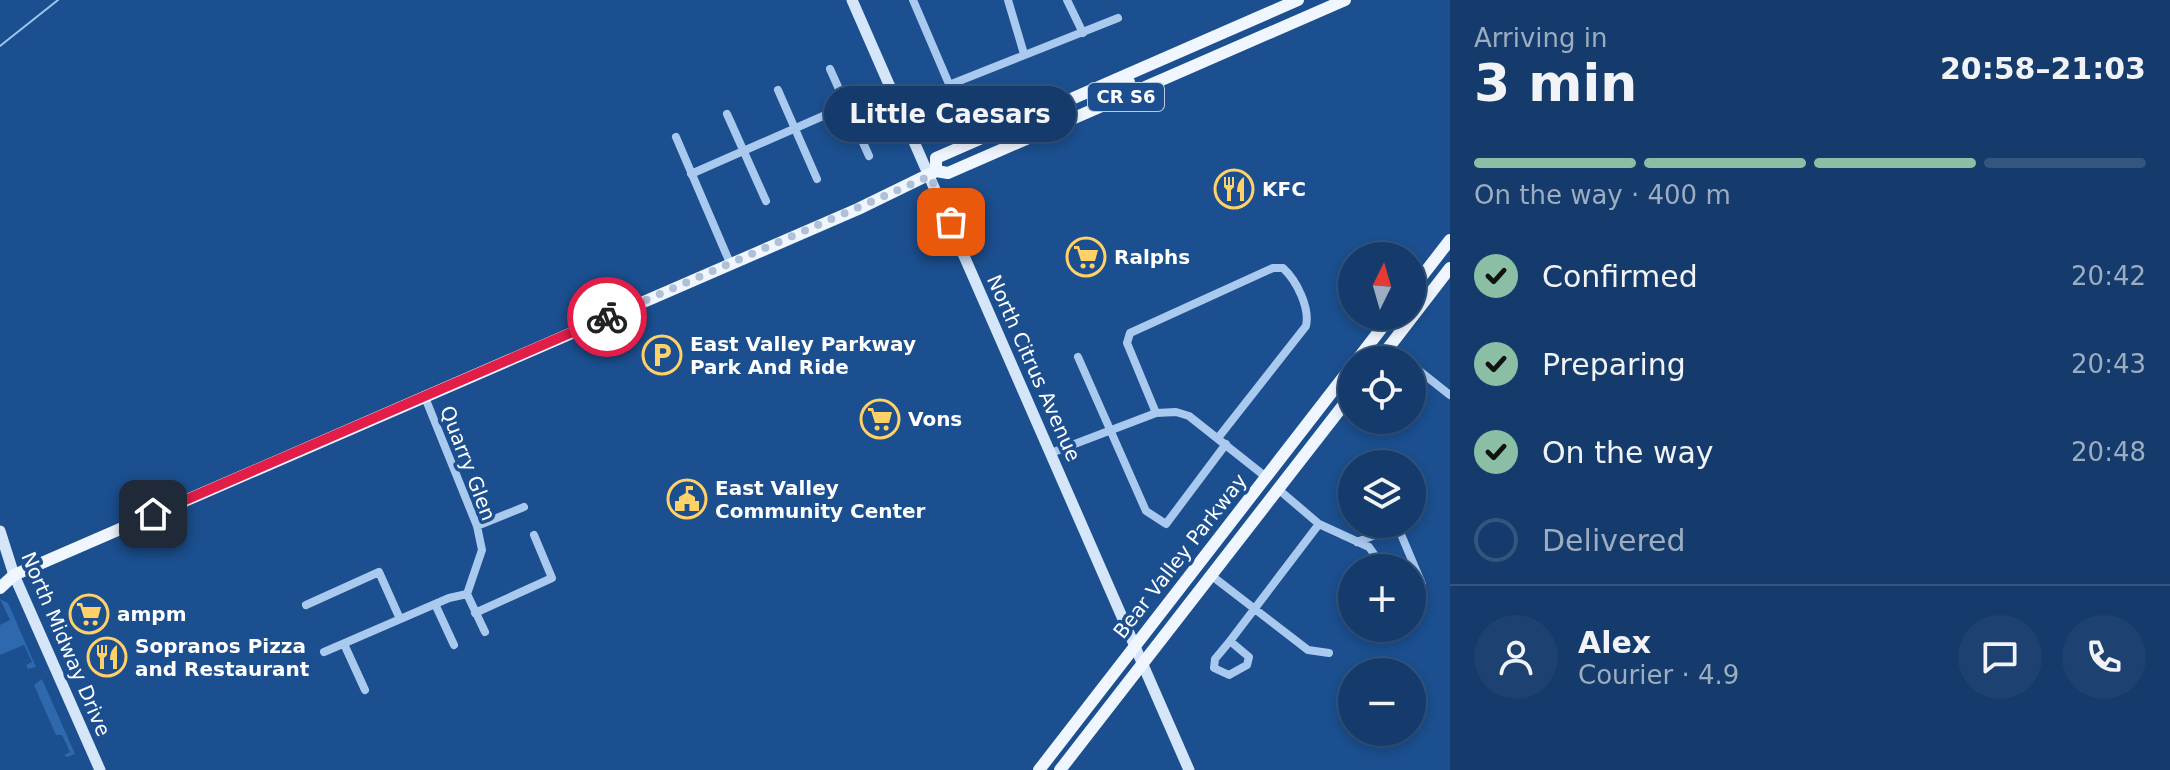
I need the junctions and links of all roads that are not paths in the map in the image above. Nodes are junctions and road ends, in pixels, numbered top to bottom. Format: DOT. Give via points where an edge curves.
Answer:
graph roads {
  1 [pos="852,0"];
  2 [pos="913,0"];
  3 [pos="1008,0"];
  4 [pos="1067,0"];
  5 [pos="1298,0"];
  6 [pos="1345,0"];
  7 [pos="1118,18"];
  8 [pos="1083,33"];
  9 [pos="1024,54"];
  10 [pos="1146,67"];
  11 [pos="830,69"];
  12 [pos="949,85"];
  13 [pos="889,87"];
  14 [pos="778,90"];
  15 [pos="846,106"];
  16 [pos="1107,106"];
  17 [pos="727,114"];
  18 [pos="964,119"];
  19 [pos="795,128"];
  20 [pos="676,137"];
  21 [pos="743,151"];
  22 [pos="869,156"];
  23 [pos="933,173"];
  24 [pos="691,174"];
  25 [pos="817,179"];
  26 [pos="766,201"];
  27 [pos="1450,240"];
  28 [pos="730,263"];
  29 [pos="1450,268"];
  30 [pos="1426,271"];
  31 [pos="1380,330"];
  32 [pos="1368,346"];
  33 [pos="1389,346"];
  34 [pos="1078,357"];
  35 [pos="1426,376"];
  36 [pos="1338,384"];
  37 [pos="424,395"];
  38 [pos="1450,395"];
  39 [pos="1338,412"];
  40 [pos="1156,413"];
  41 [pos="1111,432"];
  42 [pos="1222,441"];
  43 [pos="1051,453"];
  44 [pos="1266,477"];
  45 [pos="1278,489"];
  46 [pos="524,507"];
  47 [pos="1319,524"];
  48 [pos="477,526"];
  49 [pos="0,531"];
  50 [pos="534,535"];
  51 [pos="1357,542"];
  52 [pos="1377,554"];
  53 [pos="1409,554"];
  54 [pos="14,575"];
  55 [pos="0,576"];
  56 [pos="1212,576"];
  57 [pos="0,588"];
  58 [pos="467,594"];
  59 [pos="435,604"];
  60 [pos="306,605"];
  61 [pos="1253,609"];
  62 [pos="475,613"];
  63 [pos="400,619"];
  64 [pos="485,632"];
  65 [pos="1230,641"];
  66 [pos="344,644"];
  67 [pos="454,645"];
  68 [pos="1135,647"];
  69 [pos="324,652"];
  70 [pos="1329,653"];
  71 [pos="1142,664"];
  72 [pos="365,690"];
  73 [pos="100,770"];
  74 [pos="1039,770"];
  75 [pos="1060,770"];
  76 [pos="1189,770"];
  1 -- 13 [label="street, North Citrus Avenue"];
  2 -- 12 [label="street"];
  3 -- 9 [label="street"];
  4 -- 8 [label="street"];
  5 -- 10 [label="main road, CR S6"];
  6 -- 16 [label="main road, CR S6"];
  7 -- 8 [label="street"];
  8 -- 9 [label="street"];
  9 -- 12 [label="street"];
  10 -- 16 [label="main road" via="1138,78 1107,94"];
  10 -- 23 [label="main road, CR S6" via="936,158"];
  11 -- 15 [label="street"];
  12 -- 18 [label="street"];
  13 -- 15 [label="street"];
  13 -- 23 [label="street, North Citrus Avenue"];
  14 -- 19 [label="street"];
  15 -- 19 [label="street"];
  15 -- 22 [label="street"];
  16 -- 23 [label="main road, CR S6" via="948,173"];
  17 -- 21 [label="street"];
  19 -- 21 [label="street"];
  19 -- 25 [label="street"];
  20 -- 24 [label="street"];
  21 -- 24 [label="street"];
  21 -- 26 [label="street"];
  23 -- 28 [label="main road, CR S6"];
  23 -- 43 [label="street, North Citrus Avenue"];
  24 -- 28 [label="street"];
  27 -- 30 [label="main road"];
  28 -- 37 [label="main road, CR S6"];
  29 -- 33 [label="main road"];
  31 -- 32 [label="main road"];
  34 -- 41 [label="street"];
  35 -- 38 [label="street"];
  36 -- 44 [label="main road, Bear Valley Parkway"];
  37 -- 48 [label="street, Quarry Glen"];
  37 -- 54 [label="main road, CR S6"];
  39 -- 45 [label="main road, Bear Valley Parkway"];
  40 -- 41 [label="street"];
  40 -- 42 [label="street" via="1189,416"];
  40 -- 42 [label="street" via="1127,343 1130,333 1283,268 1308,315 1306,326"];
  41 -- 42 [label="street" via="1146,511 1166,524"];
  41 -- 43 [label="street"];
  42 -- 44 [label="street"];
  43 -- 68 [label="street, North Citrus Avenue"];
  44 -- 68 [label="main road, Bear Valley Parkway"];
  45 -- 47 [label="street"];
  45 -- 56 [label="main road, Bear Valley Parkway"];
  46 -- 48 [label="street"];
  47 -- 51 [label="street"];
  47 -- 61 [label="street"];
  48 -- 58 [label="street, Quarry Glen" via="482,550"];
  49 -- 54 [label="street, North Midway Drive"];
  50 -- 62 [label="street" via="552,578"];
  51 -- 52 [label="street"];
  51 -- 53 [label="street" via="1393,528"];
  54 -- 55 [label="main road, CR S6"];
  54 -- 57 [label="main road, CR S6"];
  54 -- 73 [label="street, North Midway Drive"];
  56 -- 61 [label="street"];
  56 -- 71 [label="main road, Bear Valley Parkway"];
  58 -- 59 [label="street"];
  58 -- 62 [label="street"];
  59 -- 63 [label="street"];
  59 -- 67 [label="street"];
  60 -- 63 [label="street" via="379,572"];
  61 -- 65 [label="street"];
  61 -- 70 [label="street" via="1308,650"];
  62 -- 64 [label="street"];
  63 -- 66 [label="street"];
  65 -- 65 [label="street" via="1214,668 1229,675 1247,665 1249,657"];
  66 -- 69 [label="street"];
  66 -- 72 [label="street"];
  68 -- 71 [label="street, North Citrus Avenue"];
  68 -- 74 [label="main road, Bear Valley Parkway"];
  71 -- 75 [label="main road, Bear Valley Parkway"];
  71 -- 76 [label="street, North Citrus Avenue"];
}
